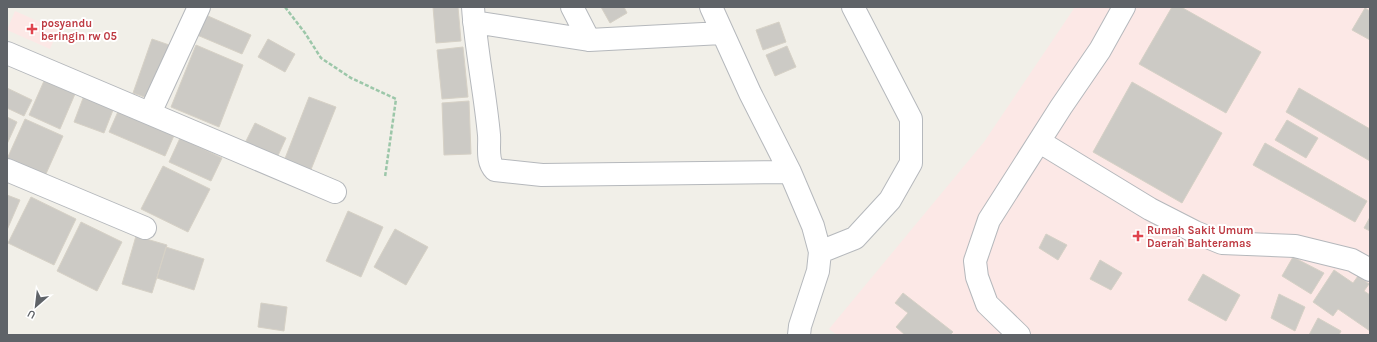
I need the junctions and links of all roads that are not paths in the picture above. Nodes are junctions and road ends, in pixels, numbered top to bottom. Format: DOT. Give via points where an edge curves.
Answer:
graph roads {
  1 [pos="199,7"];
  2 [pos="572,7"];
  3 [pos="711,7"];
  4 [pos="854,7"];
  5 [pos="1124,7"];
  6 [pos="473,15"];
  7 [pos="722,33"];
  8 [pos="589,40"];
  9 [pos="7,53"];
  10 [pos="150,113"];
  11 [pos="1040,142"];
  12 [pos="7,170"];
  13 [pos="790,172"];
  14 [pos="335,192"];
  15 [pos="145,228"];
  16 [pos="820,252"];
  17 [pos="1370,270"];
  18 [pos="798,335"];
  19 [pos="1019,335"];
  1 -- 10 [label="street"];
  2 -- 8 [label="street"];
  3 -- 7 [label="street"];
  4 -- 16 [label="street" via="911,119 911,163 890,200 855,238"];
  5 -- 11 [label="street" via="1100,50"];
  6 -- 8 [label="street"];
  6 -- 13 [label="street" via="490,159 495,170 542,175"];
  7 -- 8 [label="street"];
  7 -- 13 [label="street"];
  9 -- 10 [label="street"];
  10 -- 14 [label="street"];
  11 -- 17 [label="street" via="1150,209 1222,243 1295,246 1352,260"];
  11 -- 19 [label="street" via="989,220 975,261 977,277 987,304"];
  12 -- 15 [label="street"];
  13 -- 16 [label="street" via="813,226"];
  16 -- 18 [label="street" via="818,271"];
}
